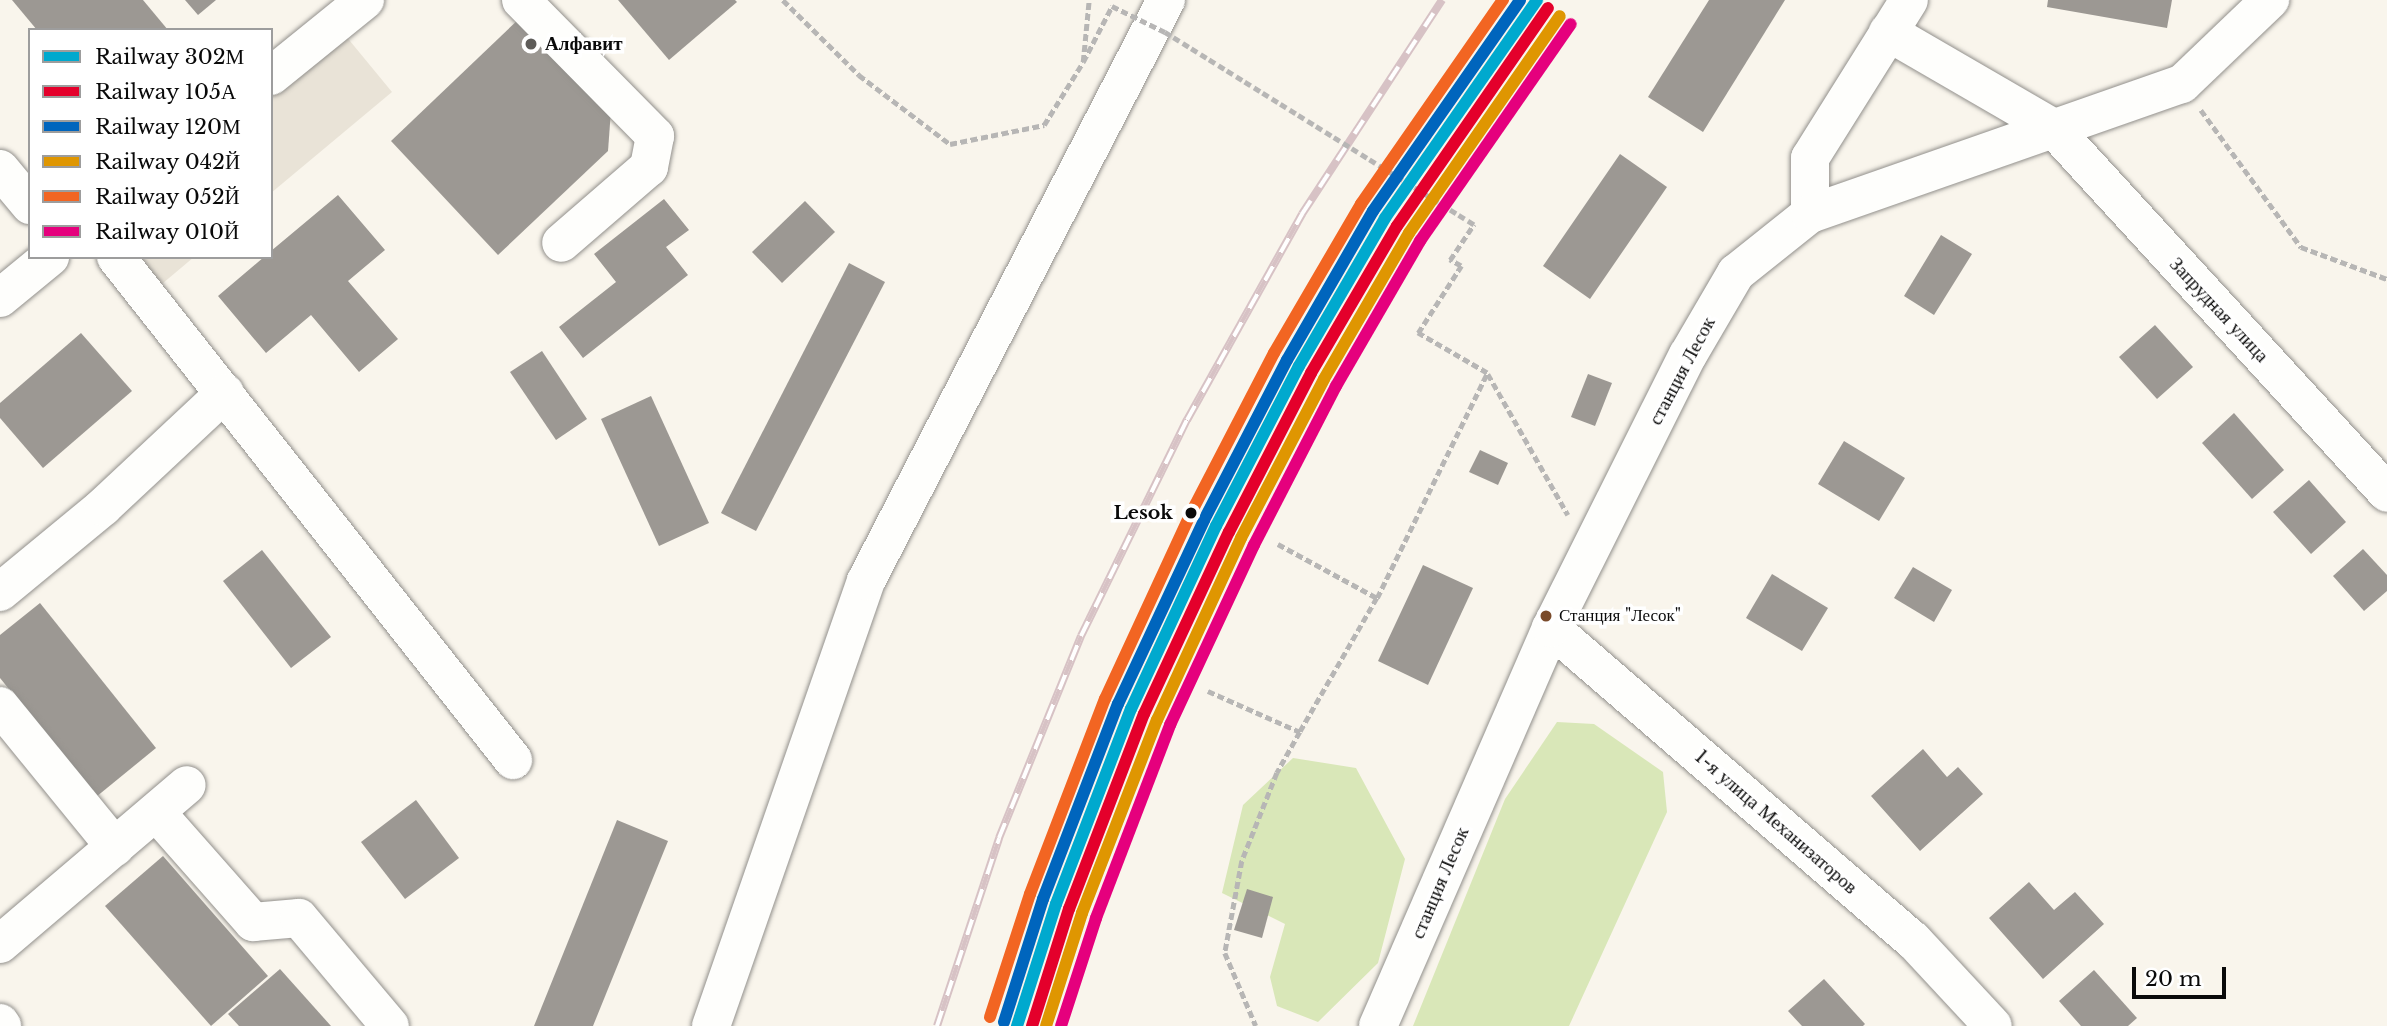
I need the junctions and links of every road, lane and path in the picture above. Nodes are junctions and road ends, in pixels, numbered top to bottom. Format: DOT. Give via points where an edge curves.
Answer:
graph roads {
  1 [pos="365,0"];
  2 [pos="521,0"];
  3 [pos="783,0"];
  4 [pos="1088,0"];
  5 [pos="1166,0"];
  6 [pos="1909,0"];
  7 [pos="2270,0"];
  8 [pos="1888,32"];
  9 [pos="1083,62"];
  10 [pos="273,74"];
  11 [pos="2182,84"];
  12 [pos="1444,85"];
  13 [pos="2052,127"];
  14 [pos="0,169"];
  15 [pos="1388,171"];
  16 [pos="28,203"];
  17 [pos="1810,214"];
  18 [pos="561,243"];
  19 [pos="48,259"];
  20 [pos="118,259"];
  21 [pos="2387,279"];
  22 [pos="0,298"];
  23 [pos="1487,373"];
  24 [pos="225,393"];
  25 [pos="2387,493"];
  26 [pos="1278,544"];
  27 [pos="1589,552"];
  28 [pos="0,592"];
  29 [pos="1377,598"];
  30 [pos="1551,628"];
  31 [pos="1208,691"];
  32 [pos="0,706"];
  33 [pos="1300,732"];
  34 [pos="513,760"];
  35 [pos="187,785"];
  36 [pos="156,812"];
  37 [pos="115,847"];
  38 [pos="0,944"];
  39 [pos="390,1026"];
  40 [pos="711,1026"];
  41 [pos="1256,1026"];
  42 [pos="1378,1026"];
  43 [pos="1993,1026"];
  1 -- 10 [label="street"];
  2 -- 18 [label="street" via="655,136 649,167"];
  3 -- 9 [label="path" via="859,75 950,144 1044,125"];
  4 -- 9 [label="path"];
  5 -- 40 [label="street" via="866,581"];
  6 -- 8 [label="street"];
  7 -- 11 [label="street, станция Лесок"];
  8 -- 13 [label="street, Запрудная улица"];
  8 -- 17 [label="street" via="1810,158"];
  9 -- 15 [label="path, bridge" via="1112,6 1165,32"];
  11 -- 13 [label="street, станция Лесок"];
  11 -- 21 [label="path" via="2301,247"];
  12 -- 15 [label="path"];
  13 -- 17 [label="street, станция Лесок"];
  13 -- 25 [label="street, Запрудная улица"];
  14 -- 16 [label="street"];
  15 -- 23 [label="path, bridge" via="1474,225 1450,260 1461,266 1418,333"];
  17 -- 27 [label="street, станция Лесок" via="1736,273 1688,355"];
  19 -- 22 [label="street"];
  20 -- 24 [label="street"];
  23 -- 27 [label="path"];
  23 -- 29 [label="path"];
  24 -- 28 [label="street" via="103,507"];
  24 -- 34 [label="street"];
  26 -- 29 [label="path"];
  27 -- 30 [label="street, станция Лесок"];
  29 -- 33 [label="path"];
  30 -- 42 [label="street, станция Лесок"];
  30 -- 43 [label="street, 1-я улица Механизаторов" via="1913,940"];
  31 -- 33 [label="path"];
  32 -- 37 [label="street"];
  33 -- 41 [label="path" via="1277,773 1242,861 1225,953"];
  35 -- 36 [label="street"];
  36 -- 37 [label="street"];
  36 -- 39 [label="street" via="253,922 299,918"];
  37 -- 38 [label="street"];
}
